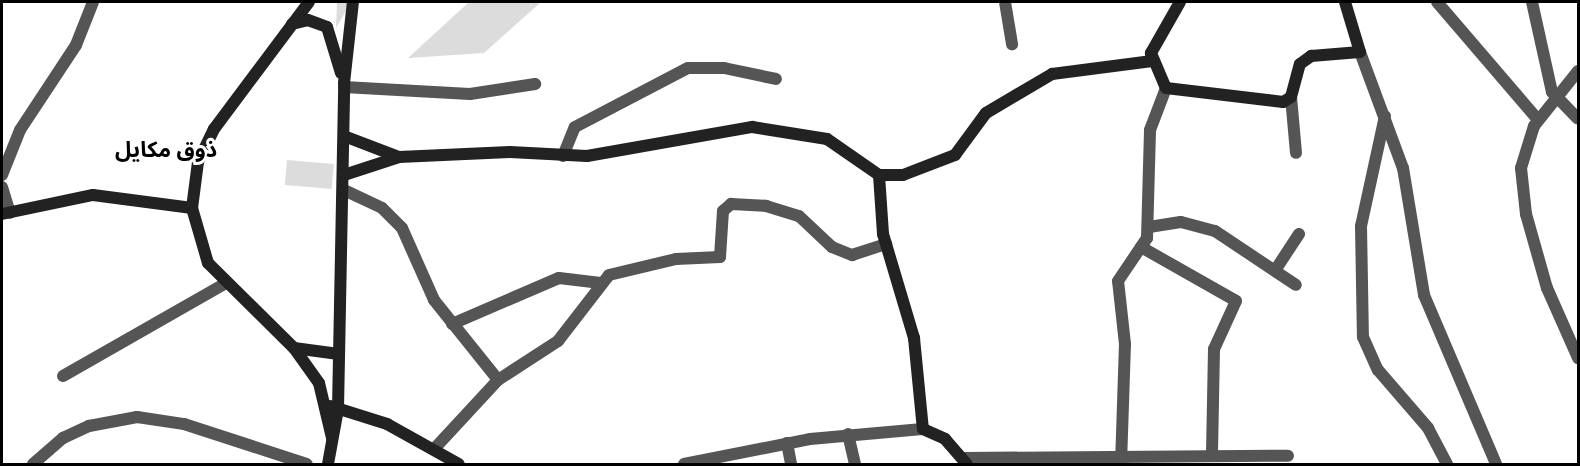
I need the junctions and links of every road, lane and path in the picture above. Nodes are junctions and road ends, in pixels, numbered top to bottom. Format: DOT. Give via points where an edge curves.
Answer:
graph roads {
  1 [pos="93,2"];
  2 [pos="309,2"];
  3 [pos="353,2"];
  4 [pos="1005,2"];
  5 [pos="1180,2"];
  6 [pos="1346,2"];
  7 [pos="1437,2"];
  8 [pos="1532,2"];
  9 [pos="292,24"];
  10 [pos="1012,44"];
  11 [pos="1360,52"];
  12 [pos="1152,61"];
  13 [pos="1578,70"];
  14 [pos="776,79"];
  15 [pos="535,84"];
  16 [pos="344,85"];
  17 [pos="1166,88"];
  18 [pos="1291,97"];
  19 [pos="1556,99"];
  20 [pos="1385,116"];
  21 [pos="1578,119"];
  22 [pos="1538,120"];
  23 [pos="344,136"];
  24 [pos="1296,153"];
  25 [pos="563,156"];
  26 [pos="399,157"];
  27 [pos="2,175"];
  28 [pos="344,175"];
  29 [pos="879,175"];
  30 [pos="2,187"];
  31 [pos="344,190"];
  32 [pos="192,208"];
  33 [pos="6,214"];
  34 [pos="1149,227"];
  35 [pos="1299,234"];
  36 [pos="886,244"];
  37 [pos="1141,247"];
  38 [pos="1276,268"];
  39 [pos="601,282"];
  40 [pos="226,283"];
  41 [pos="1296,285"];
  42 [pos="452,324"];
  43 [pos="294,348"];
  44 [pos="339,354"];
  45 [pos="1578,358"];
  46 [pos="63,375"];
  47 [pos="498,380"];
  48 [pos="333,407"];
  49 [pos="923,429"];
  50 [pos="848,434"];
  51 [pos="787,443"];
  52 [pos="435,448"];
  53 [pos="1212,456"];
  54 [pos="1288,456"];
  55 [pos="1120,459"];
  56 [pos="965,461"];
  57 [pos="33,465"];
  58 [pos="307,465"];
  59 [pos="328,465"];
  60 [pos="459,465"];
  61 [pos="684,465"];
  62 [pos="790,465"];
  63 [pos="855,465"];
  64 [pos="1446,465"];
  65 [pos="1496,465"];
  1 -- 27 [label="street" via="76,45 20,130"];
  2 -- 9 [label="street"];
  3 -- 16 [label="street"];
  4 -- 10 [label="street"];
  5 -- 12 [label="street" via="1155,38"];
  6 -- 11 [label="street"];
  7 -- 22 [label="street"];
  8 -- 19 [label="street"];
  9 -- 16 [label="street" via="313,20 332,33"];
  9 -- 32 [label="street" via="214,129 198,162"];
  11 -- 18 [label="street" via="1311,56 1300,64"];
  11 -- 20 [label="street"];
  12 -- 17 [label="street"];
  12 -- 29 [label="street" via="1052,74 986,113 948,159 919,171"];
  13 -- 19 [label="street"];
  14 -- 25 [label="street" via="724,68 688,68 575,127"];
  15 -- 16 [label="street" via="470,94"];
  16 -- 23 [label="street"];
  17 -- 18 [label="street" via="1268,101"];
  17 -- 34 [label="street" via="1150,130"];
  18 -- 24 [label="street"];
  19 -- 21 [label="street"];
  19 -- 22 [label="street"];
  20 -- 64 [label="street" via="1361,226 1363,337 1378,369 1428,428"];
  20 -- 65 [label="street" via="1403,168 1424,295"];
  22 -- 45 [label="street" via="1524,153 1521,189 1547,288"];
  23 -- 26 [label="street"];
  23 -- 28 [label="street"];
  25 -- 26 [label="street" via="510,152"];
  25 -- 29 [label="street" via="606,154 733,127 775,128 827,139"];
  26 -- 28 [label="street"];
  28 -- 31 [label="street"];
  29 -- 36 [label="street"];
  30 -- 33 [label="street"];
  31 -- 42 [label="street" via="382,208 402,228 426,288"];
  31 -- 44 [label="street"];
  32 -- 33 [label="street" via="99,195"];
  32 -- 40 [label="street" via="208,263"];
  34 -- 37 [label="street"];
  34 -- 38 [label="street" via="1181,222 1215,231"];
  35 -- 38 [label="street"];
  36 -- 39 [label="street" via="852,255 832,247 799,216 766,206 731,204 723,211 722,253 716,260 676,259 614,272"];
  36 -- 49 [label="street" via="911,323"];
  37 -- 53 [label="street" via="1236,301 1214,349"];
  37 -- 55 [label="street" via="1118,281 1125,344"];
  38 -- 41 [label="street"];
  39 -- 42 [label="street" via="560,278"];
  39 -- 47 [label="street" via="550,349"];
  40 -- 43 [label="street"];
  40 -- 46 [label="street"];
  42 -- 47 [label="street"];
  43 -- 44 [label="street"];
  43 -- 48 [label="street"];
  44 -- 48 [label="street"];
  47 -- 52 [label="street"];
  48 -- 52 [label="street" via="387,424"];
  48 -- 59 [label="street"];
  49 -- 50 [label="street"];
  49 -- 56 [label="street" via="945,439"];
  50 -- 51 [label="street"];
  50 -- 63 [label="street"];
  51 -- 61 [label="street"];
  51 -- 62 [label="street"];
  52 -- 60 [label="street"];
  53 -- 54 [label="street"];
  53 -- 55 [label="street"];
  55 -- 56 [label="street"];
  57 -- 58 [label="street" via="63,438 89,426 137,417 184,424"];
}
